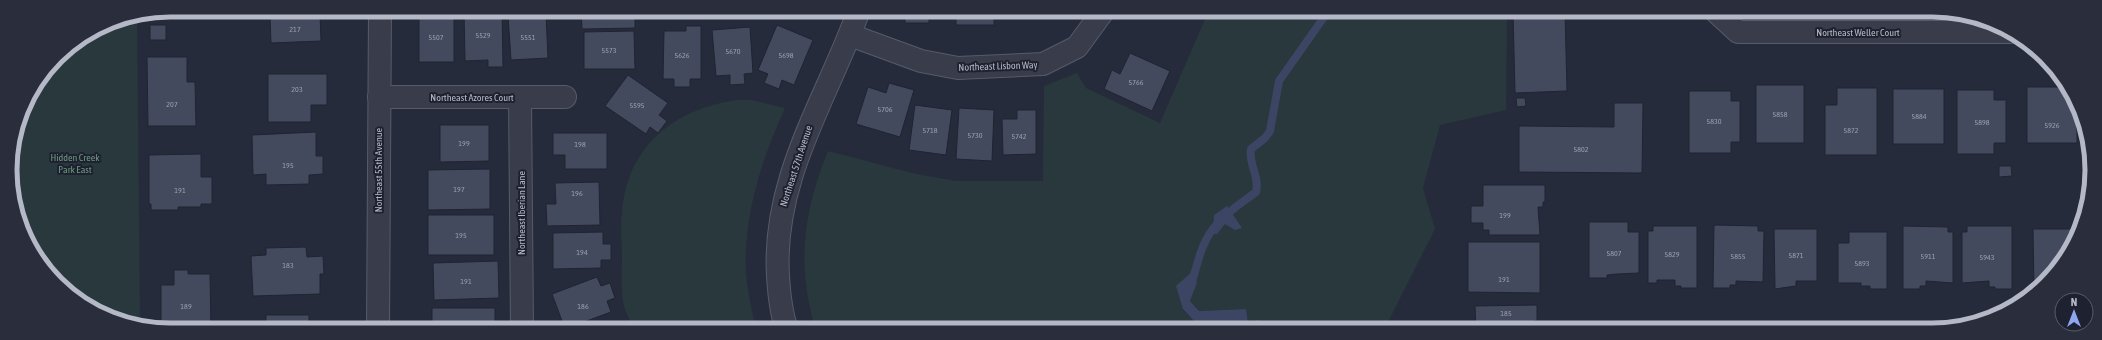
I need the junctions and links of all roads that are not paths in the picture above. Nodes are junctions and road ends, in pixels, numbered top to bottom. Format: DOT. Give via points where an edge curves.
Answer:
graph roads {
  1 [pos="380,17"];
  2 [pos="856,17"];
  3 [pos="1099,17"];
  4 [pos="1722,17"];
  5 [pos="1998,32"];
  6 [pos="850,35"];
  7 [pos="379,97"];
  8 [pos="520,97"];
  9 [pos="565,97"];
  10 [pos="378,323"];
  11 [pos="522,323"];
  12 [pos="785,323"];
  1 -- 7 [label="street, Northeast 55th Avenue"];
  2 -- 6 [label="street, Northeast 57th Avenue"];
  3 -- 6 [label="street, Northeast Lisbon Way" via="1077,47 1043,64 958,68 921,61"];
  4 -- 5 [label="street, Northeast Weller Court" via="1738,32"];
  6 -- 12 [label="street, Northeast 57th Avenue" via="809,124 784,198 777,255 779,293"];
  7 -- 8 [label="street, Northeast Azores Court"];
  7 -- 10 [label="street, Northeast 55th Avenue"];
  8 -- 9 [label="street, Northeast Azores Court"];
  8 -- 11 [label="street, Northeast Iberian Lane"];
}
